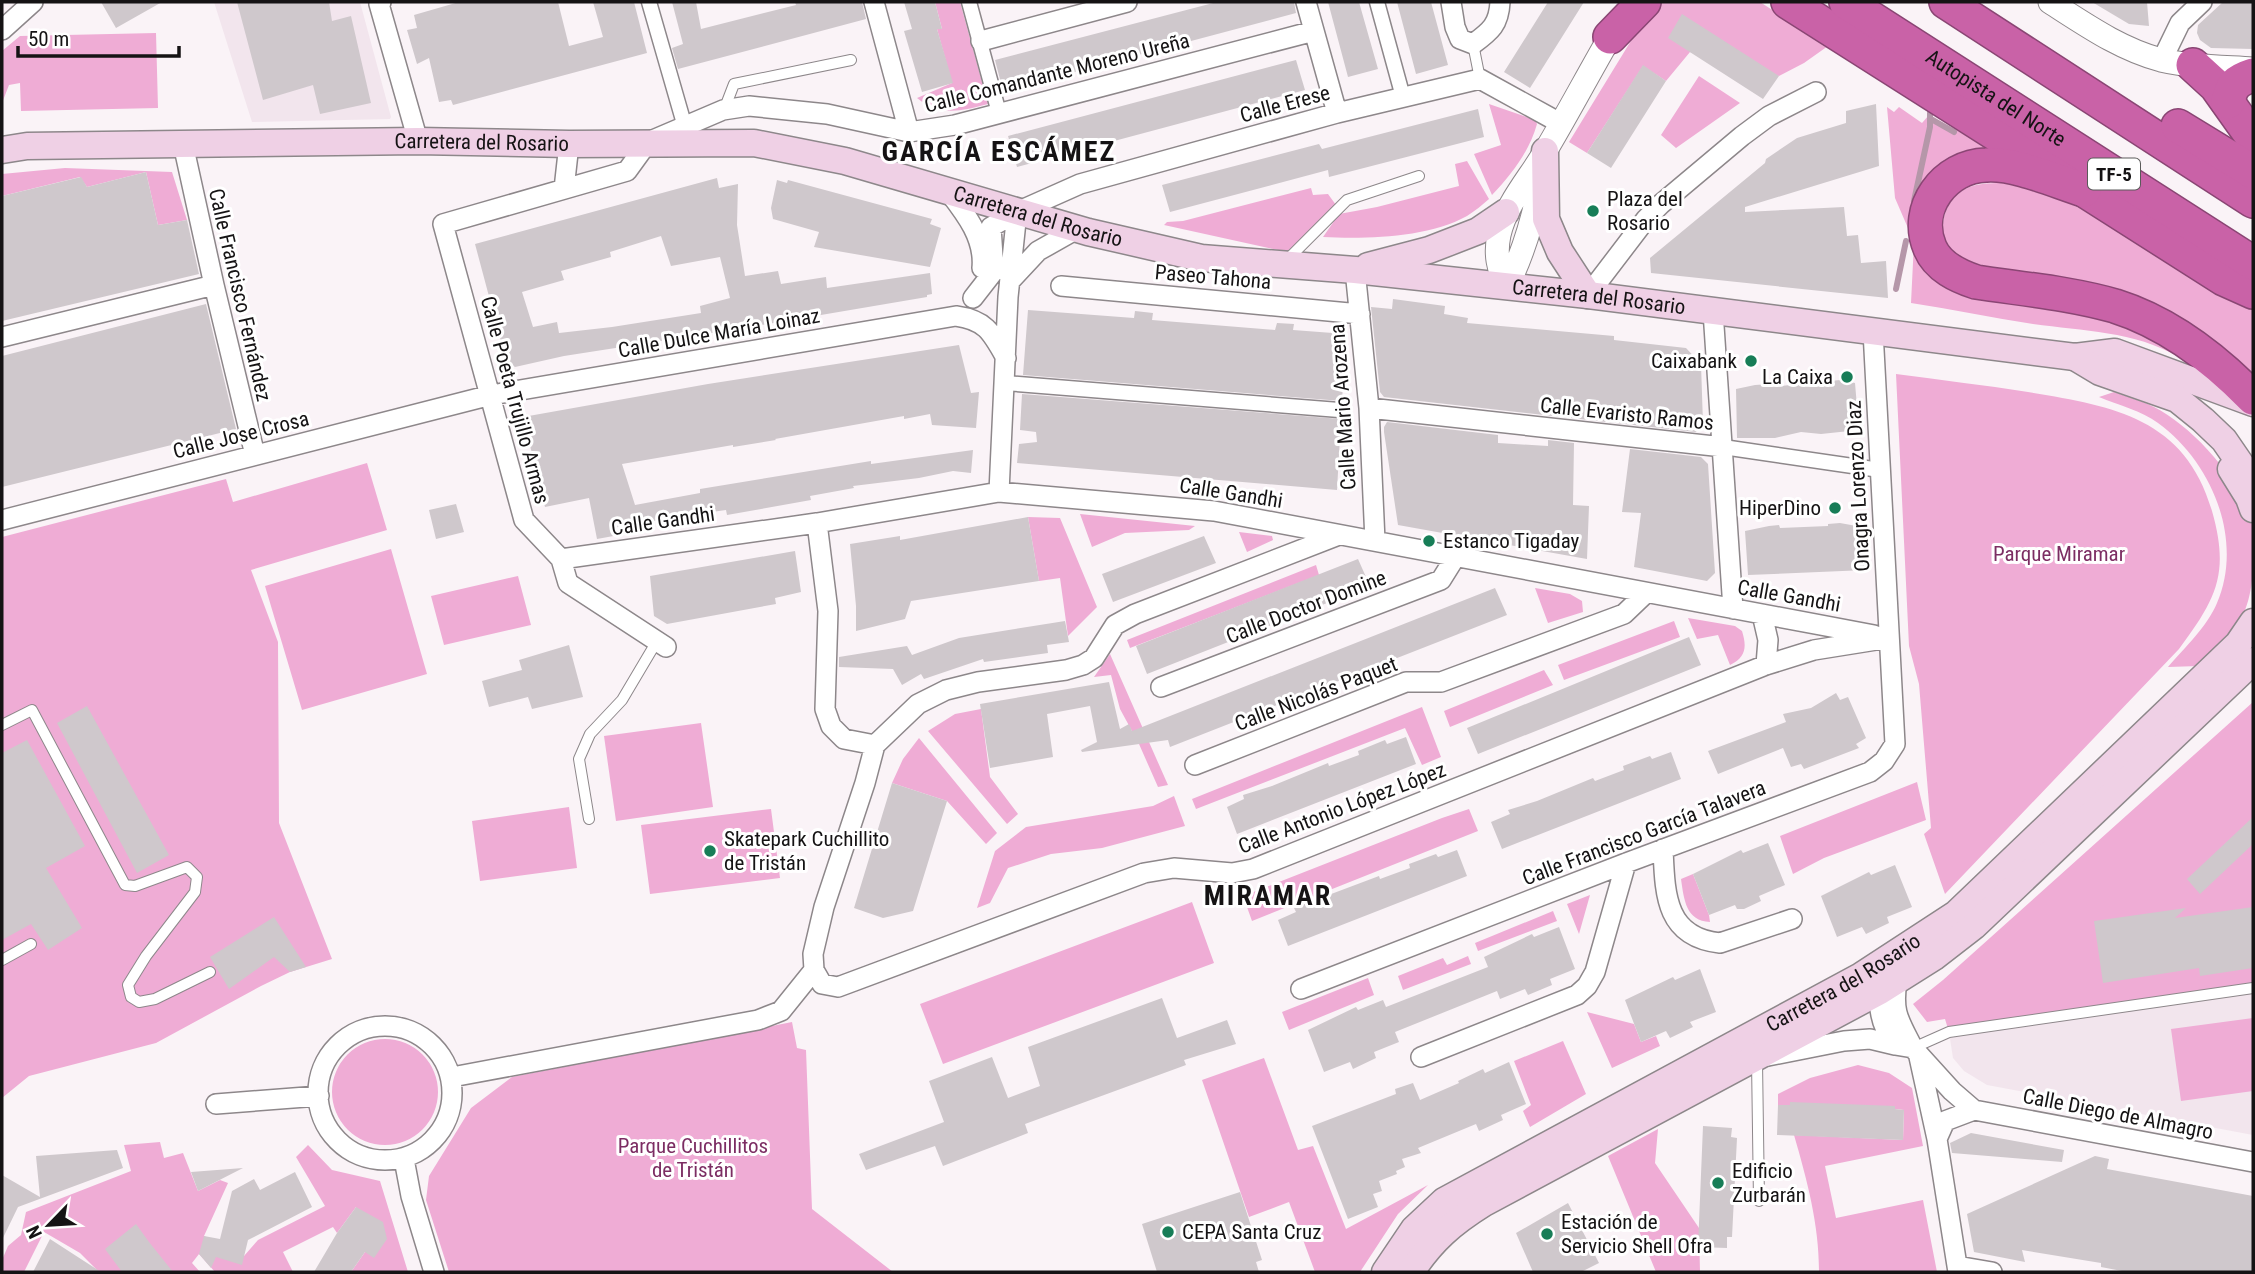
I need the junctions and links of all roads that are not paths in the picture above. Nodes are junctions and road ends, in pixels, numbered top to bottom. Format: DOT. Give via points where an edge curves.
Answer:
graph roads {
  1 [pos="33,2"];
  2 [pos="380,2"];
  3 [pos="649,2"];
  4 [pos="874,2"];
  5 [pos="969,2"];
  6 [pos="1127,2"];
  7 [pos="1306,2"];
  8 [pos="1377,2"];
  9 [pos="1451,2"];
  10 [pos="1500,2"];
  11 [pos="1633,2"];
  12 [pos="1644,2"];
  13 [pos="1788,2"];
  14 [pos="1846,2"];
  15 [pos="1946,2"];
  16 [pos="2050,2"];
  17 [pos="2202,2"];
  18 [pos="2,30"];
  19 [pos="1314,31"];
  20 [pos="1610,37"];
  21 [pos="1848,39"];
  22 [pos="981,41"];
  23 [pos="1473,44"];
  24 [pos="851,60"];
  25 [pos="2177,62"];
  26 [pos="2253,72"];
  27 [pos="1480,79"];
  28 [pos="1974,84"];
  29 [pos="1816,92"];
  30 [pos="1403,97"];
  31 [pos="2096,100"];
  32 [pos="2228,102"];
  33 [pos="723,110"];
  34 [pos="999,113"];
  35 [pos="1337,113"];
  36 [pos="1560,123"];
  37 [pos="685,127"];
  38 [pos="909,132"];
  39 [pos="418,141"];
  40 [pos="648,142"];
  41 [pos="183,144"];
  42 [pos="569,144"];
  43 [pos="2,150"];
  44 [pos="1545,151"];
  45 [pos="2250,160"];
  46 [pos="1419,176"];
  47 [pos="564,189"];
  48 [pos="2084,190"];
  49 [pos="948,191"];
  50 [pos="2253,201"];
  51 [pos="1017,212"];
  52 [pos="1506,212"];
  53 [pos="1077,229"];
  54 [pos="2253,263"];
  55 [pos="1282,264"];
  56 [pos="1355,270"];
  57 [pos="1010,281"];
  58 [pos="214,285"];
  59 [pos="1061,286"];
  60 [pos="1507,286"];
  61 [pos="2253,292"];
  62 [pos="1588,295"];
  63 [pos="973,298"];
  64 [pos="1713,311"];
  65 [pos="1360,314"];
  66 [pos="956,316"];
  67 [pos="1873,331"];
  68 [pos="2,337"];
  69 [pos="2075,357"];
  70 [pos="1006,358"];
  71 [pos="1005,383"];
  72 [pos="2146,388"];
  73 [pos="491,395"];
  74 [pos="2253,398"];
  75 [pos="2253,403"];
  76 [pos="1369,408"];
  77 [pos="1339,410"];
  78 [pos="1723,447"];
  79 [pos="255,455"];
  80 [pos="1880,470"];
  81 [pos="2253,482"];
  82 [pos="999,492"];
  83 [pos="2253,509"];
  84 [pos="2,520"];
  85 [pos="817,523"];
  86 [pos="1339,535"];
  87 [pos="1375,541"];
  88 [pos="1457,556"];
  89 [pos="561,559"];
  90 [pos="1646,593"];
  91 [pos="1733,609"];
  92 [pos="1762,614"];
  93 [pos="2253,622"];
  94 [pos="1815,624"];
  95 [pos="1889,638"];
  96 [pos="662,644"];
  97 [pos="1814,650"];
  98 [pos="2253,661"];
  99 [pos="1766,665"];
  100 [pos="1161,687"];
  101 [pos="2,725"];
  102 [pos="875,745"];
  103 [pos="1195,765"];
  104 [pos="589,819"];
  105 [pos="1663,849"];
  106 [pos="1626,863"];
  107 [pos="1792,919"];
  108 [pos="31,944"];
  109 [pos="2,960"];
  110 [pos="814,970"];
  111 [pos="210,972"];
  112 [pos="1888,977"];
  113 [pos="2253,988"];
  114 [pos="1301,989"];
  115 [pos="1909,1050"];
  116 [pos="1421,1056"];
  117 [pos="1757,1057"];
  118 [pos="452,1077"];
  119 [pos="318,1096"];
  120 [pos="216,1104"];
  121 [pos="1974,1110"];
  122 [pos="1937,1139"];
  123 [pos="404,1159"];
  124 [pos="2253,1163"];
  125 [pos="1759,1201"];
  126 [pos="1958,1269"];
  127 [pos="434,1272"];
  128 [pos="1385,1272"];
  129 [pos="1411,1272"];
  130 [pos="1992,1272"];
  1 -- 18 [label="street"];
  2 -- 39 [label="street"];
  3 -- 37 [label="street"];
  4 -- 38 [label="street"];
  5 -- 22 [label="street"];
  6 -- 22 [label="street"];
  7 -- 19 [label="street"];
  8 -- 30 [label="street"];
  9 -- 23 [label="street" via="1460,40"];
  10 -- 23 [label="street" via="1499,18"];
  11 -- 20 [label="highway"];
  12 -- 20 [label="highway"];
  13 -- 21 [label="highway"];
  14 -- 28 [label="highway, Autopista del Norte / TF-5"];
  15 -- 31 [label="highway, TF-5"];
  16 -- 25 [label="street" via="2108,39"];
  17 -- 25 [label="street" via="2180,23"];
  19 -- 34 [label="street, Calle Comandante Moreno Ureña"];
  19 -- 35 [label="street"];
  20 -- 36 [label="street"];
  21 -- 28 [label="highway"];
  21 -- 48 [label="highway"];
  22 -- 34 [label="street"];
  23 -- 27 [label="lane"];
  24 -- 33 [label="lane" via="734,84"];
  25 -- 26 [label="street"];
  25 -- 32 [label="highway" via="2216,86"];
  26 -- 32 [label="highway" via="2237,81"];
  27 -- 30 [label="street, Calle Erese"];
  27 -- 36 [label="street"];
  28 -- 54 [label="highway, Autopista del Norte / TF-5"];
  29 -- 62 [label="street" via="1769,116 1661,204"];
  30 -- 35 [label="street, Calle Erese"];
  31 -- 45 [label="highway" via="2138,101"];
  31 -- 50 [label="highway, TF-5"];
  32 -- 45 [label="highway"];
  33 -- 37 [label="street, Calle Comandante Moreno Ureña"];
  33 -- 38 [label="street, Calle Comandante Moreno Ureña" via="749,106 827,114"];
  34 -- 38 [label="street, Calle Comandante Moreno Ureña"];
  35 -- 51 [label="street, Calle Erese" via="1080,184"];
  36 -- 44 [label="street"];
  37 -- 40 [label="street, Calle Comandante Moreno Ureña"];
  39 -- 41 [label="main road, Carretera del Rosario"];
  39 -- 42 [label="main road, Carretera del Rosario"];
  40 -- 42 [label="main road, Carretera del Rosario"];
  40 -- 47 [label="street" via="626,171"];
  40 -- 49 [label="main road, Carretera del Rosario" via="754,143 845,160"];
  41 -- 43 [label="main road, Carretera del Rosario"];
  41 -- 58 [label="street, Calle Francisco Fernández"];
  42 -- 47 [label="street"];
  44 -- 52 [label="street"];
  44 -- 60 [label="street" via="1532,224"];
  44 -- 62 [label="main road" via="1546,219 1560,252"];
  46 -- 55 [label="lane" via="1347,200"];
  47 -- 73 [label="street, Calle Poeta Trujillo Armas" via="443,224"];
  48 -- 61 [label="highway" via="2224,279"];
  48 -- 74 [label="highway" via="2012,168 1986,164 1966,168 1936,190 1928,209 1930,249 1940,264 1976,282 2116,307 2154,323 2221,365"];
  49 -- 51 [label="main road, Carretera del Rosario"];
  49 -- 63 [label="street" via="972,223 983,258 982,279"];
  51 -- 53 [label="main road, Carretera del Rosario"];
  51 -- 57 [label="street"];
  51 -- 63 [label="street, Calle Erese" via="991,227 994,271"];
  52 -- 56 [label="main road" via="1478,231 1429,250"];
  52 -- 60 [label="street" via="1496,255"];
  53 -- 55 [label="main road, Carretera del Rosario" via="1201,258"];
  53 -- 57 [label="street" via="1038,251"];
  55 -- 56 [label="main road, Carretera del Rosario"];
  56 -- 60 [label="main road, Carretera del Rosario"];
  56 -- 65 [label="street, Calle Mario Arozena"];
  57 -- 70 [label="street"];
  58 -- 68 [label="street"];
  58 -- 79 [label="street, Calle Francisco Fernández"];
  59 -- 65 [label="street, Paseo Tahona"];
  60 -- 62 [label="main road, Carretera del Rosario"];
  62 -- 64 [label="main road, Carretera del Rosario"];
  63 -- 66 [label="street"];
  64 -- 67 [label="main road, Carretera del Rosario"];
  64 -- 78 [label="street"];
  65 -- 76 [label="street, Calle Mario Arozena"];
  66 -- 70 [label="street" via="971,318 991,330"];
  66 -- 73 [label="street, Calle Dulce María Loinaz"];
  67 -- 69 [label="main road, Carretera del Rosario"];
  67 -- 80 [label="street, Onagra Lorenzo Diaz"];
  69 -- 72 [label="main road, Carretera del Rosario" via="2100,372"];
  69 -- 75 [label="main road, Carretera del Rosario" via="2115,352"];
  70 -- 71 [label="street"];
  71 -- 77 [label="street"];
  71 -- 82 [label="street"];
  72 -- 81 [label="main road, Carretera del Rosario" via="2177,399 2203,420 2224,440"];
  72 -- 83 [label="main road" via="2203,436 2236,476"];
  73 -- 79 [label="street, Calle Jose Crosa"];
  73 -- 89 [label="street, Calle Poeta Trujillo Armas" via="524,520"];
  76 -- 78 [label="street, Calle Evaristo Ramos"];
  76 -- 87 [label="street, Calle Mario Arozena"];
  78 -- 80 [label="street, Calle Evaristo Ramos"];
  78 -- 91 [label="street"];
  79 -- 84 [label="street, Calle Jose Crosa"];
  80 -- 95 [label="street, Onagra Lorenzo Diaz"];
  82 -- 85 [label="street, Calle Gandhi"];
  82 -- 86 [label="street, Calle Gandhi" via="1214,510"];
  85 -- 89 [label="street, Calle Gandhi"];
  85 -- 102 [label="street" via="828,611 825,709 831,726 844,739"];
  86 -- 87 [label="street, Calle Gandhi"];
  86 -- 102 [label="street" via="1135,614 1115,625 1094,658 1083,665 946,690 918,704"];
  87 -- 88 [label="street, Calle Gandhi"];
  88 -- 90 [label="street, Calle Gandhi"];
  88 -- 100 [label="street, Calle Doctor Domine" via="1441,580"];
  89 -- 96 [label="street, Calle Poeta Trujillo Armas" via="568,583"];
  90 -- 91 [label="street, Calle Gandhi"];
  90 -- 103 [label="street, Calle Nicolás Paquet" via="1624,614 1441,682 1406,682"];
  91 -- 92 [label="street, Calle Gandhi"];
  92 -- 94 [label="street, Calle Gandhi"];
  92 -- 99 [label="street" via="1768,640"];
  93 -- 112 [label="main road, Carretera del Rosario" via="2238,644"];
  94 -- 95 [label="street, Calle Gandhi"];
  94 -- 97 [label="street"];
  95 -- 97 [label="street, Calle Antonio López López"];
  95 -- 105 [label="street, Calle Francisco García Talavera" via="1895,744 1884,761 1870,772"];
  96 -- 104 [label="lane" via="622,700 590,734 579,759"];
  97 -- 99 [label="street, Calle Antonio López López"];
  98 -- 112 [label="main road, Carretera del Rosario" via="1974,926"];
  99 -- 110 [label="street, Calle Antonio López López" via="1253,869 1232,873 1174,868 1144,873 838,987 822,984"];
  101 -- 111 [label="lane" via="32,709 125,885 135,886 187,867 197,877 195,892 128,985 131,996 138,1002 155,999"];
  102 -- 110 [label="street" via="824,907"];
  105 -- 106 [label="street, Calle Francisco García Talavera"];
  105 -- 107 [label="street" via="1665,892 1674,919 1683,929 1720,943"];
  106 -- 114 [label="street, Calle Francisco García Talavera"];
  106 -- 116 [label="street" via="1587,986 1577,995"];
  108 -- 109 [label="lane"];
  110 -- 118 [label="street" via="780,1011 758,1020"];
  112 -- 115 [label="street" via="1881,1021"];
  112 -- 117 [label="main road, Carretera del Rosario"];
  112 -- 128 [label="main road, Carretera del Rosario" via="1850,982 1444,1201 1414,1229"];
  113 -- 115 [label="lane" via="1949,1032"];
  115 -- 117 [label="street" via="1870,1039"];
  115 -- 121 [label="street"];
  115 -- 122 [label="street"];
  117 -- 125 [label="lane"];
  117 -- 129 [label="main road, Carretera del Rosario" via="1484,1203 1451,1224"];
  118 -- 119 [label="street" via="434,1045 401,1026 366,1026 340,1040 321,1068"];
  118 -- 123 [label="street" via="452,1112 432,1142"];
  119 -- 120 [label="street"];
  119 -- 123 [label="street" via="325,1125 348,1150 373,1160"];
  121 -- 122 [label="street" via="1945,1121"];
  121 -- 124 [label="street, Calle Diego de Almagro"];
  122 -- 126 [label="street"];
  123 -- 127 [label="street"];
  126 -- 130 [label="street"];
}
